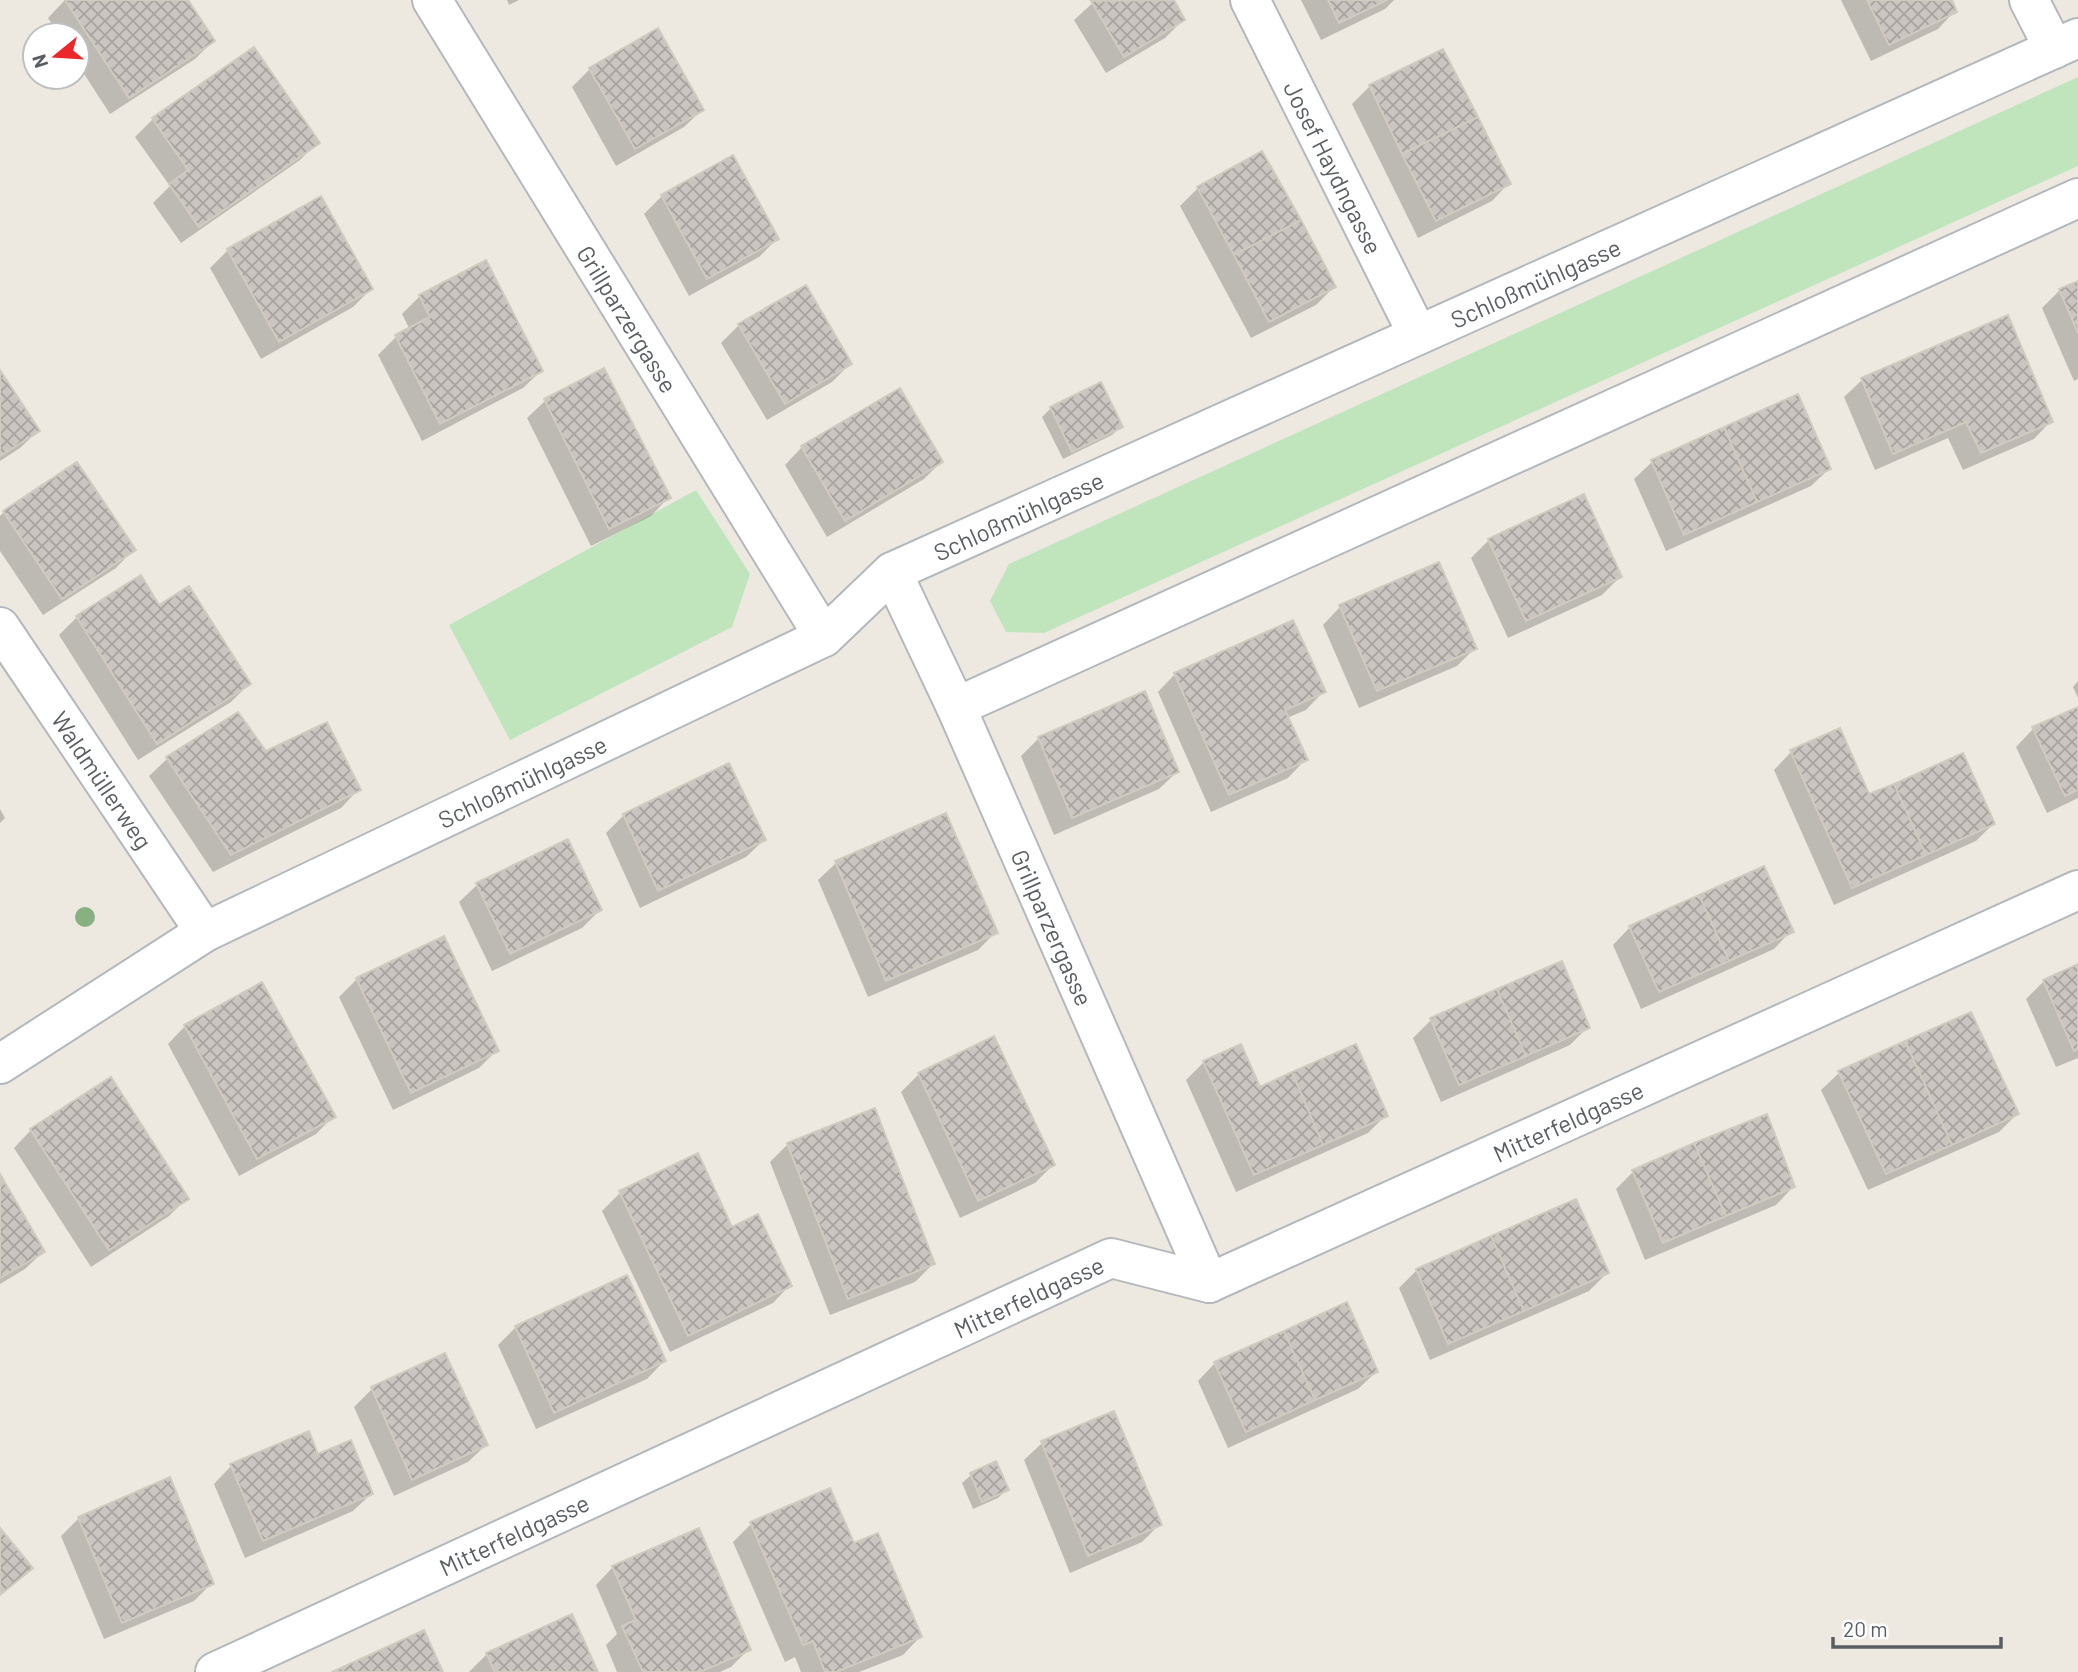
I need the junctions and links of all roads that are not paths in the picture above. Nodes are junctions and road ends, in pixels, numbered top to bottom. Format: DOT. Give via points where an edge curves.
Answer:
graph roads {
  1 [pos="432,0"];
  2 [pos="1250,0"];
  3 [pos="2029,0"];
  4 [pos="2066,44"];
  5 [pos="2078,198"];
  6 [pos="1418,335"];
  7 [pos="892,572"];
  8 [pos="0,627"];
  9 [pos="824,637"];
  10 [pos="956,707"];
  11 [pos="2078,890"];
  12 [pos="205,933"];
  13 [pos="0,1064"];
  14 [pos="1209,1283"];
  15 [pos="215,1672"];
  1 -- 9 [label="street, Grillparzergasse"];
  2 -- 6 [label="street, Josef Haydngasse"];
  3 -- 4 [label="street"];
  4 -- 6 [label="street, Schloßmühlgasse"];
  5 -- 10 [label="street"];
  6 -- 7 [label="street, Schloßmühlgasse"];
  7 -- 9 [label="street, Schloßmühlgasse"];
  7 -- 10 [label="street, Grillparzergasse"];
  8 -- 12 [label="street, Waldmüllerweg"];
  9 -- 12 [label="street, Schloßmühlgasse"];
  10 -- 14 [label="street, Grillparzergasse"];
  11 -- 14 [label="street, Mitterfeldgasse"];
  12 -- 13 [label="street, Schloßmühlgasse"];
  14 -- 15 [label="street, Mitterfeldgasse" via="1111,1258"];
}
